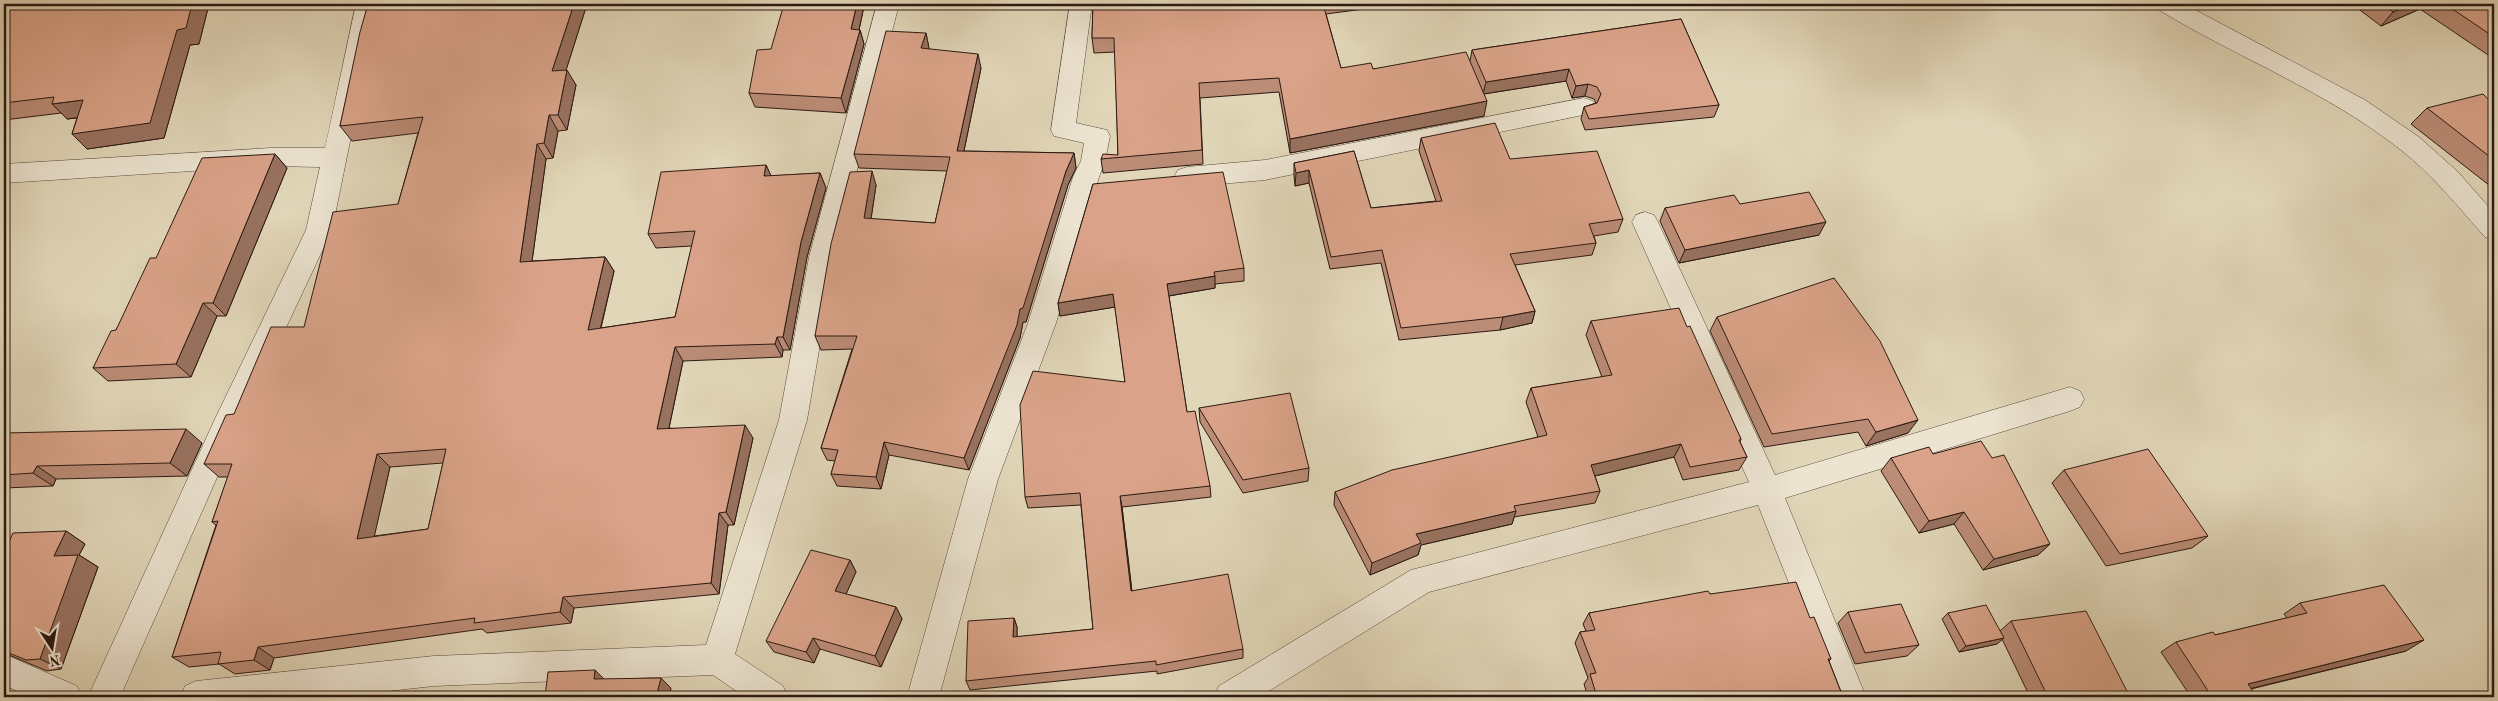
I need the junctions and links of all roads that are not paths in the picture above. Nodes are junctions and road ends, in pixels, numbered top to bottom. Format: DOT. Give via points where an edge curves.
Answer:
graph roads {
  1 [pos="367,4"];
  2 [pos="888,4"];
  3 [pos="1081,4"];
  4 [pos="2167,4"];
  5 [pos="1584,107"];
  6 [pos="335,158"];
  7 [pos="4,173"];
  8 [pos="1160,179"];
  9 [pos="1112,184"];
  10 [pos="1084,186"];
  11 [pos="1645,222"];
  12 [pos="2494,230"];
  13 [pos="2070,398"];
  14 [pos="1767,490"];
  15 [pos="717,660"];
  16 [pos="4,669"];
  17 [pos="66,697"];
  18 [pos="104,697"];
  19 [pos="196,697"];
  20 [pos="772,697"];
  21 [pos="923,697"];
  22 [pos="1230,697"];
  23 [pos="1850,697"];
  1 -- 6 [label="street"];
  2 -- 15 [label="street" via="822,257 794,420"];
  3 -- 10 [label="street" via="1063,130 1098,136 1094,161"];
  4 -- 12 [label="street" via="2356,106 2410,144 2449,179"];
  5 -- 8 [label="street" via="1265,170"];
  6 -- 7 [label="street" via="271,156"];
  6 -- 18 [label="street" via="319,230 228,421"];
  9 -- 10 [label="street"];
  10 -- 21 [label="street" via="1042,323 983,479"];
  11 -- 14 [label="street"];
  13 -- 14 [label="street"];
  14 -- 22 [label="street" via="1422,580"];
  14 -- 23 [label="street"];
  15 -- 19 [label="street" via="434,671"];
  15 -- 20 [label="street"];
  16 -- 17 [label="street"];
}
